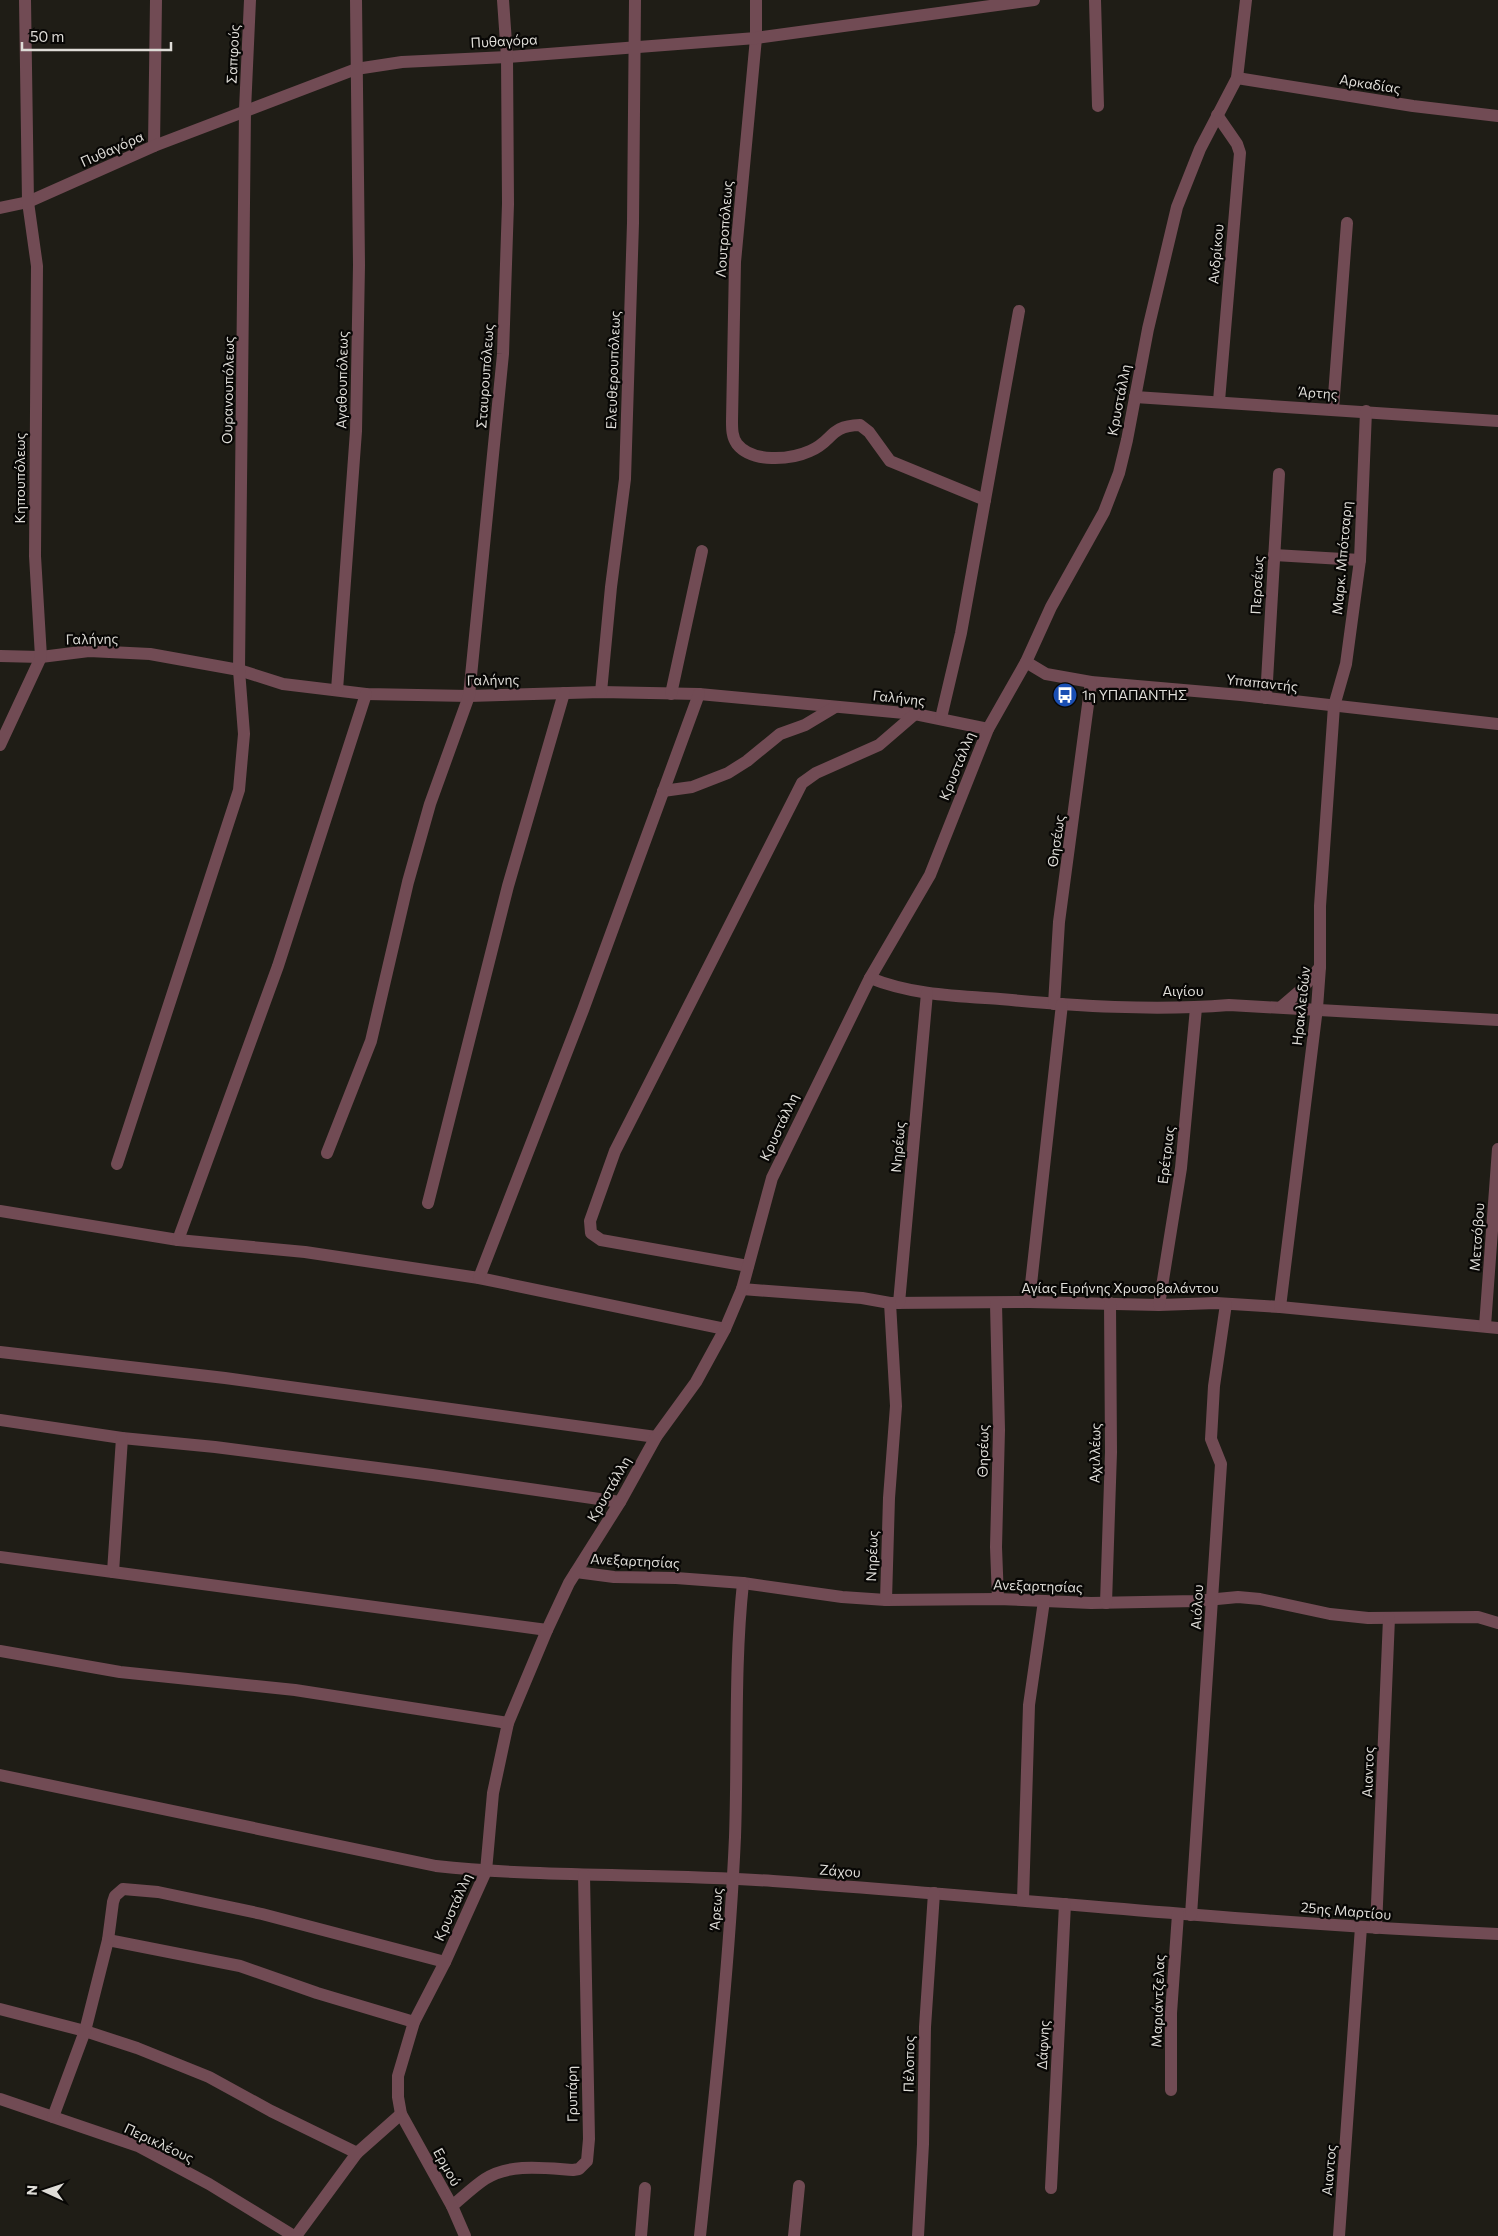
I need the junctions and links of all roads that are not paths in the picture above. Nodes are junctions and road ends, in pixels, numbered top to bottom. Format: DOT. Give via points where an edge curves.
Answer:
graph roads {
  1 [pos="25,0"];
  2 [pos="156,0"];
  3 [pos="250,0"];
  4 [pos="356,0"];
  5 [pos="503,0"];
  6 [pos="635,0"];
  7 [pos="756,0"];
  8 [pos="1034,0"];
  9 [pos="1094,0"];
  10 [pos="1246,0"];
  11 [pos="756,38"];
  12 [pos="635,47"];
  13 [pos="507,57"];
  14 [pos="356,69"];
  15 [pos="1237,78"];
  16 [pos="1098,106"];
  17 [pos="245,110"];
  18 [pos="1217,115"];
  19 [pos="1498,116"];
  20 [pos="154,146"];
  21 [pos="28,202"];
  22 [pos="0,208"];
  23 [pos="1347,223"];
  24 [pos="1019,311"];
  25 [pos="1135,397"];
  26 [pos="1219,401"];
  27 [pos="1333,409"];
  28 [pos="1366,411"];
  29 [pos="1498,421"];
  30 [pos="1279,474"];
  31 [pos="985,500"];
  32 [pos="702,551"];
  33 [pos="1274,555"];
  34 [pos="1360,560"];
  35 [pos="0,656"];
  36 [pos="41,657"];
  37 [pos="1026,662"];
  38 [pos="239,670"];
  39 [pos="1091,682"];
  40 [pos="337,690"];
  41 [pos="601,692"];
  42 [pos="564,693"];
  43 [pos="366,694"];
  44 [pos="671,694"];
  45 [pos="699,694"];
  46 [pos="470,696"];
  47 [pos="1266,698"];
  48 [pos="1334,706"];
  49 [pos="835,707"];
  50 [pos="915,714"];
  51 [pos="941,718"];
  52 [pos="1498,724"];
  53 [pos="988,729"];
  54 [pos="0,745"];
  55 [pos="663,791"];
  56 [pos="1320,967"];
  57 [pos="870,978"];
  58 [pos="927,994"];
  59 [pos="1058,1004"];
  60 [pos="1281,1007"];
  61 [pos="1196,1008"];
  62 [pos="1317,1008"];
  63 [pos="1498,1020"];
  64 [pos="1498,1149"];
  65 [pos="328,1153"];
  66 [pos="116,1164"];
  67 [pos="428,1203"];
  68 [pos="0,1211"];
  69 [pos="178,1240"];
  70 [pos="748,1266"];
  71 [pos="479,1278"];
  72 [pos="742,1289"];
  73 [pos="1030,1302"];
  74 [pos="895,1303"];
  75 [pos="1110,1303"];
  76 [pos="996,1304"];
  77 [pos="1226,1304"];
  78 [pos="1159,1305"];
  79 [pos="1280,1307"];
  80 [pos="1492,1327"];
  81 [pos="725,1329"];
  82 [pos="0,1352"];
  83 [pos="0,1420"];
  84 [pos="656,1437"];
  85 [pos="122,1438"];
  86 [pos="620,1502"];
  87 [pos="0,1557"];
  88 [pos="113,1572"];
  89 [pos="576,1572"];
  90 [pos="744,1584"];
  91 [pos="1212,1598"];
  92 [pos="998,1599"];
  93 [pos="886,1600"];
  94 [pos="1044,1601"];
  95 [pos="1106,1602"];
  96 [pos="1389,1618"];
  97 [pos="1498,1623"];
  98 [pos="546,1630"];
  99 [pos="0,1651"];
  100 [pos="508,1724"];
  101 [pos="0,1775"];
  102 [pos="486,1871"];
  103 [pos="584,1875"];
  104 [pos="733,1879"];
  105 [pos="934,1893"];
  106 [pos="1023,1900"];
  107 [pos="1065,1904"];
  108 [pos="1178,1914"];
  109 [pos="1192,1915"];
  110 [pos="1361,1927"];
  111 [pos="1376,1928"];
  112 [pos="1498,1934"];
  113 [pos="108,1940"];
  114 [pos="445,1962"];
  115 [pos="0,2009"];
  116 [pos="414,2022"];
  117 [pos="85,2031"];
  118 [pos="1171,2090"];
  119 [pos="0,2099"];
  120 [pos="401,2114"];
  121 [pos="53,2117"];
  122 [pos="357,2153"];
  123 [pos="798,2186"];
  124 [pos="645,2188"];
  125 [pos="1051,2188"];
  126 [pos="452,2206"];
  127 [pos="295,2236"];
  128 [pos="465,2236"];
  129 [pos="641,2236"];
  130 [pos="700,2236"];
  131 [pos="794,2236"];
  132 [pos="918,2236"];
  133 [pos="1339,2236"];
  1 -- 21 [label="street, Κηπουπόλεως"];
  2 -- 20 [label="street"];
  3 -- 17 [label="street, Σαπφούς"];
  4 -- 14 [label="street, Αγαθουπόλεως"];
  5 -- 13 [label="street, Σταυρουπόλεως"];
  6 -- 12 [label="street, Ελευθερουπόλεως"];
  7 -- 11 [label="street, Λουτροπόλεως"];
  8 -- 11 [label="street, Πυθαγόρα"];
  9 -- 16 [label="street"];
  10 -- 15 [label="street, Κρυστάλλη"];
  11 -- 12 [label="street, Πυθαγόρα"];
  11 -- 31 [label="street, Λουτροπόλεως" via="735,262 732,422 736,442 752,455 790,456 810,451 839,428 860,425 890,461"];
  12 -- 13 [label="street, Πυθαγόρα"];
  12 -- 41 [label="street, Ελευθερουπόλεως" via="625,479"];
  13 -- 14 [label="street, Πυθαγόρα" via="402,62"];
  13 -- 46 [label="street, Σταυρουπόλεως" via="508,204 503,354"];
  14 -- 17 [label="street, Πυθαγόρα"];
  14 -- 40 [label="street, Αγαθουπόλεως" via="359,265 356,431"];
  15 -- 18 [label="street, Κρυστάλλη"];
  15 -- 19 [label="street, Αρκαδίας"];
  17 -- 20 [label="street, Πυθαγόρα"];
  17 -- 38 [label="street, Ουρανουπόλεως"];
  18 -- 25 [label="street, Κρυστάλλη" via="1177,207"];
  18 -- 26 [label="street, Ανδρίκου" via="1240,153"];
  20 -- 21 [label="street, Πυθαγόρα"];
  21 -- 22 [label="street, Πυθαγόρα"];
  21 -- 36 [label="street, Κηπουπόλεως" via="36,266 35,556"];
  23 -- 27 [label="street"];
  24 -- 31 [label="street"];
  25 -- 26 [label="street, Άρτης"];
  25 -- 37 [label="street, Κρυστάλλη" via="1119,474 1104,512 1051,607"];
  26 -- 27 [label="street, Άρτης"];
  27 -- 28 [label="street, Άρτης"];
  28 -- 29 [label="street, Άρτης"];
  28 -- 34 [label="street, Μαρκ. Μπότσαρη"];
  30 -- 33 [label="street, Περσέως"];
  31 -- 51 [label="street" via="961,634"];
  32 -- 44 [label="street"];
  33 -- 34 [label="street"];
  33 -- 47 [label="street, Περσέως"];
  34 -- 48 [label="street, Μαρκ. Μπότσαρη" via="1346,664"];
  35 -- 36 [label="street, Γαλήνης"];
  36 -- 38 [label="street, Γαλήνης" via="89,651 150,654"];
  36 -- 54 [label="street, Κηπουπόλεως"];
  37 -- 39 [label="street, Υπαπαντής" via="1052,676"];
  37 -- 53 [label="street, Κρυστάλλη"];
  38 -- 40 [label="street, Γαλήνης" via="283,684"];
  38 -- 66 [label="street, Ουρανουπόλεως" via="244,734 239,790"];
  39 -- 47 [label="street, Υπαπαντής"];
  39 -- 59 [label="street, Θησέως" via="1059,922"];
  40 -- 43 [label="street, Γαλήνης"];
  41 -- 42 [label="street, Γαλήνης"];
  41 -- 44 [label="street, Γαλήνης"];
  42 -- 46 [label="street, Γαλήνης"];
  42 -- 67 [label="street" via="508,886"];
  43 -- 46 [label="street, Γαλήνης"];
  43 -- 69 [label="street" via="278,966"];
  44 -- 45 [label="street, Γαλήνης"];
  45 -- 49 [label="street, Γαλήνης"];
  45 -- 55 [label="street"];
  46 -- 65 [label="street, Σταυρουπόλεως" via="427,813 371,1041"];
  47 -- 48 [label="street, Υπαπαντής"];
  48 -- 52 [label="street, Υπαπαντής"];
  48 -- 56 [label="street, Ηρακλειδών" via="1320,906"];
  49 -- 50 [label="street, Γαλήνης"];
  49 -- 55 [label="street" via="805,725 780,734 728,773 692,787"];
  50 -- 51 [label="street, Γαλήνης"];
  50 -- 70 [label="street" via="879,745 816,773 802,783 615,1151 590,1221 592,1233 601,1240"];
  51 -- 53 [label="street, Γαλήνης"];
  53 -- 57 [label="street, Κρυστάλλη" via="930,875"];
  55 -- 71 [label="street" via="583,1010"];
  56 -- 60 [label="street"];
  56 -- 62 [label="street, Ηρακλειδών"];
  57 -- 58 [label="street, Αιγίου"];
  57 -- 70 [label="street, Κρυστάλλη" via="772,1178"];
  58 -- 59 [label="street, Αιγίου"];
  58 -- 74 [label="street, Νηρέως"];
  59 -- 61 [label="street, Αιγίου"];
  59 -- 73 [label="street, Θησέως"];
  60 -- 61 [label="street, Αιγίου" via="1229,1004"];
  60 -- 62 [label="street, Αιγίου"];
  61 -- 78 [label="street, Ερέτριας" via="1181,1168"];
  62 -- 63 [label="street, Αιγίου"];
  62 -- 79 [label="street, Ηρακλειδών"];
  64 -- 80 [label="street, Μετσόβου"];
  68 -- 69 [label="street"];
  69 -- 71 [label="street" via="305,1252"];
  70 -- 72 [label="street, Κρυστάλλη"];
  71 -- 81 [label="street"];
  72 -- 74 [label="street, Αγίας Ειρήνης Χρυσοβαλάντου"];
  72 -- 81 [label="street, Κρυστάλλη"];
  73 -- 75 [label="street, Αγίας Ειρήνης Χρυσοβαλάντου"];
  73 -- 76 [label="street, Αγίας Ειρήνης Χρυσοβαλάντου"];
  74 -- 76 [label="street, Αγίας Ειρήνης Χρυσοβαλάντου"];
  74 -- 93 [label="street, Νηρέως" via="896,1406"];
  75 -- 78 [label="street, Αγίας Ειρήνης Χρυσοβαλάντου"];
  75 -- 95 [label="street, Αχιλλέως"];
  76 -- 92 [label="street, Θησέως"];
  77 -- 78 [label="street, Αγίας Ειρήνης Χρυσοβαλάντου"];
  77 -- 79 [label="street, Αγίας Ειρήνης Χρυσοβαλάντου"];
  77 -- 91 [label="street, Αιόλου" via="1214,1386 1211,1439 1221,1464"];
  79 -- 80 [label="street, Αγίας Ειρήνης Χρυσοβαλάντου"];
  81 -- 84 [label="street, Κρυστάλλη" via="696,1382"];
  82 -- 84 [label="street" via="225,1378"];
  83 -- 85 [label="street"];
  84 -- 86 [label="street, Κρυστάλλη"];
  85 -- 86 [label="street" via="215,1447"];
  85 -- 88 [label="street"];
  86 -- 89 [label="street, Κρυστάλλη"];
  87 -- 88 [label="street"];
  88 -- 98 [label="street"];
  89 -- 90 [label="street, Ανεξαρτησίας" via="614,1578 676,1578"];
  89 -- 98 [label="street, Κρυστάλλη"];
  90 -- 93 [label="street, Ανεξαρτησίας"];
  90 -- 104 [label="street, Άρεως" via="738,1629"];
  91 -- 95 [label="street, Ανεξαρτησίας"];
  91 -- 96 [label="street, Ανεξαρτησίας" via="1260,1598 1330,1614"];
  91 -- 109 [label="street, Αιόλου"];
  92 -- 93 [label="street, Ανεξαρτησίας"];
  92 -- 94 [label="street, Ανεξαρτησίας"];
  94 -- 95 [label="street, Ανεξαρτησίας"];
  94 -- 106 [label="street" via="1029,1705"];
  96 -- 97 [label="street, Ανεξαρτησίας" via="1478,1617"];
  96 -- 111 [label="street, Αιαντος"];
  98 -- 100 [label="street, Κρυστάλλη"];
  99 -- 100 [label="street" via="120,1672 295,1690"];
  100 -- 102 [label="street, Κρυστάλλη" via="493,1793"];
  101 -- 102 [label="street, Ζάχου" via="436,1866"];
  102 -- 103 [label="street, Ζάχου"];
  102 -- 114 [label="street, Κρυστάλλη"];
  103 -- 104 [label="street, Ζάχου"];
  103 -- 126 [label="street, Γρυπάρη" via="587,2161 572,2170 528,2167 507,2170 486,2178"];
  104 -- 105 [label="street, Ζάχου"];
  104 -- 130 [label="street, Άρεως" via="718,2073"];
  105 -- 106 [label="street, Ζάχου"];
  105 -- 132 [label="street, Πέλοπος" via="925,2027"];
  106 -- 107 [label="street, Ζάχου"];
  107 -- 108 [label="street, Ζάχου"];
  107 -- 125 [label="street, Δάφνης"];
  108 -- 109 [label="street, Ζάχου"];
  108 -- 118 [label="street, Μαριάντζελας" via="1171,2013"];
  109 -- 110 [label="street, 25ης Μαρτίου"];
  110 -- 111 [label="street, 25ης Μαρτίου"];
  110 -- 133 [label="street, Αιαντος"];
  111 -- 112 [label="street, 25ης Μαρτίου"];
  113 -- 114 [label="street" via="115,1896 130,1889 262,1914"];
  113 -- 116 [label="street" via="240,1966"];
  113 -- 117 [label="street"];
  114 -- 116 [label="street, Κρυστάλλη"];
  115 -- 117 [label="street"];
  116 -- 120 [label="street, Κρυστάλλη" via="398,2076"];
  117 -- 121 [label="street"];
  117 -- 122 [label="street" via="209,2077"];
  119 -- 121 [label="street, Περικλέους"];
  120 -- 122 [label="street"];
  120 -- 126 [label="street, Ερμού"];
  121 -- 127 [label="street, Περικλέους" via="138,2146"];
  122 -- 127 [label="street"];
  123 -- 131 [label="street"];
  124 -- 129 [label="street"];
  126 -- 128 [label="street, Ερμού"];
}
